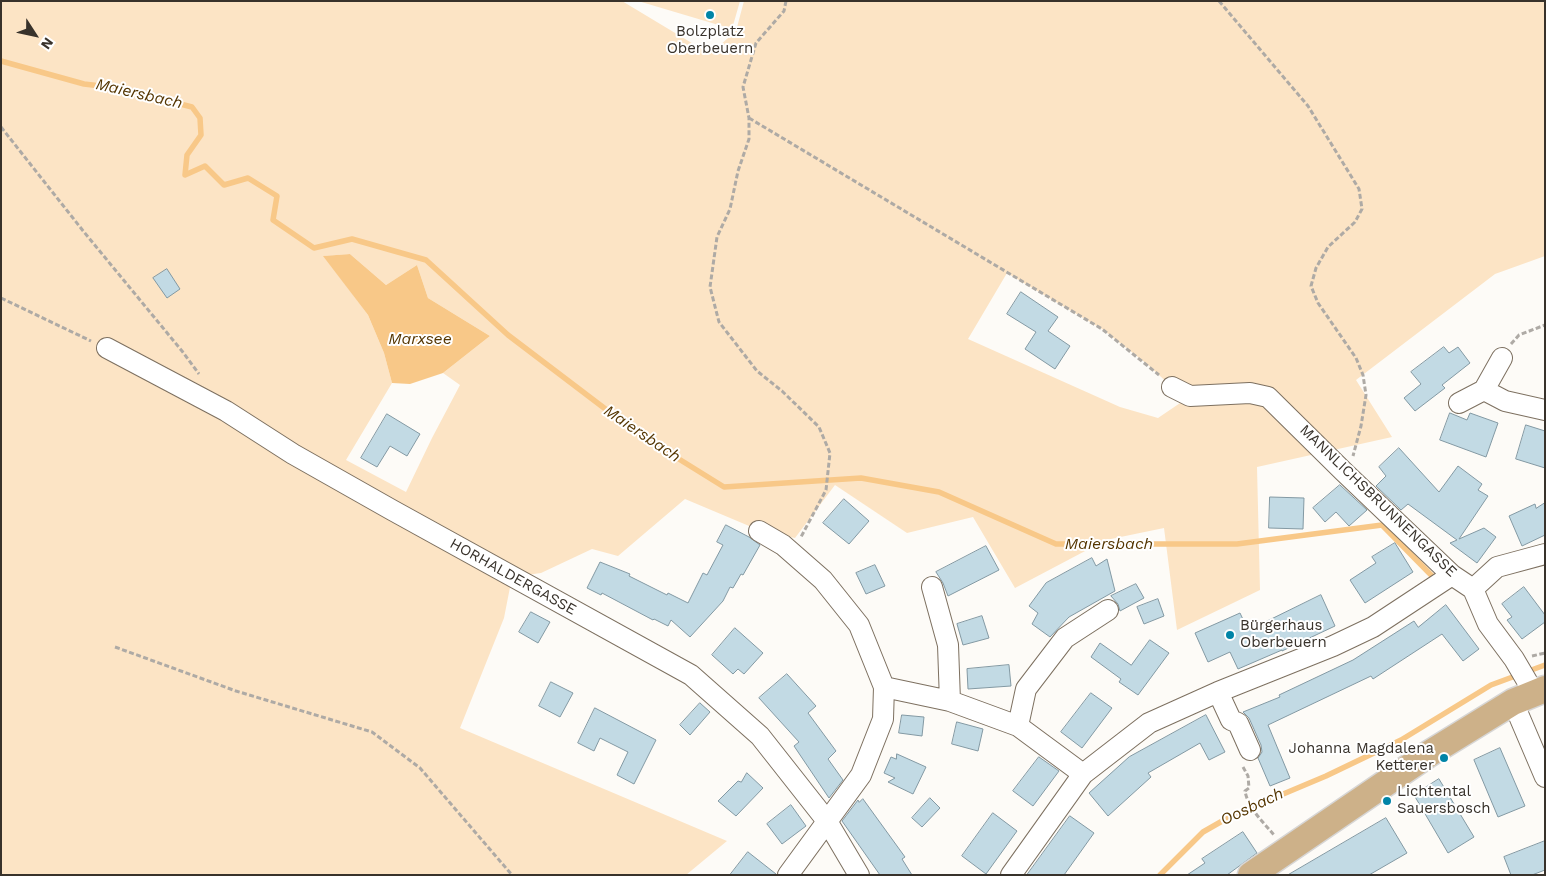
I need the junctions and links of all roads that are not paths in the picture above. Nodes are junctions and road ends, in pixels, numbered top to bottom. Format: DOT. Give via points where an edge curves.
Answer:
graph roads {
  1 [pos="107,348"];
  2 [pos="1502,358"];
  3 [pos="1172,387"];
  4 [pos="1484,390"];
  5 [pos="1459,403"];
  6 [pos="1545,410"];
  7 [pos="759,530"];
  8 [pos="1545,554"];
  9 [pos="1452,575"];
  10 [pos="932,588"];
  11 [pos="1473,589"];
  12 [pos="1108,610"];
  13 [pos="1527,685"];
  14 [pos="884,687"];
  15 [pos="1218,692"];
  16 [pos="950,701"];
  17 [pos="1018,726"];
  18 [pos="1250,750"];
  19 [pos="1083,774"];
  20 [pos="1545,777"];
  21 [pos="827,821"];
  22 [pos="788,875"];
  23 [pos="859,875"];
  24 [pos="1011,875"];
  25 [pos="1251,875"];
  1 -- 21 [label="street, HORHALDERGASSE" via="226,411 293,454 691,675 760,736"];
  2 -- 4 [label="street"];
  3 -- 9 [label="street, MANNLICHSBRUNNENGASSE" via="1190,396 1250,393 1268,397"];
  4 -- 5 [label="street"];
  4 -- 6 [label="street" via="1505,401"];
  7 -- 14 [label="street" via="783,545 823,580 859,625"];
  8 -- 11 [label="street" via="1497,567"];
  9 -- 11 [label="street, MANNLICHSBRUNNENGASSE"];
  9 -- 15 [label="street" via="1373,627"];
  10 -- 16 [label="street" via="948,644"];
  11 -- 13 [label="street" via="1488,624"];
  12 -- 17 [label="street" via="1065,638 1026,689"];
  13 -- 20 [label="street"];
  13 -- 25 [label="main road"];
  14 -- 16 [label="street"];
  14 -- 21 [label="street" via="883,720 861,775"];
  15 -- 18 [label="street" via="1231,720 1238,723"];
  15 -- 19 [label="street" via="1149,723"];
  16 -- 17 [label="street"];
  17 -- 19 [label="street"];
  19 -- 24 [label="street"];
  21 -- 22 [label="street"];
  21 -- 23 [label="street, HORHALDERGASSE"];
}
